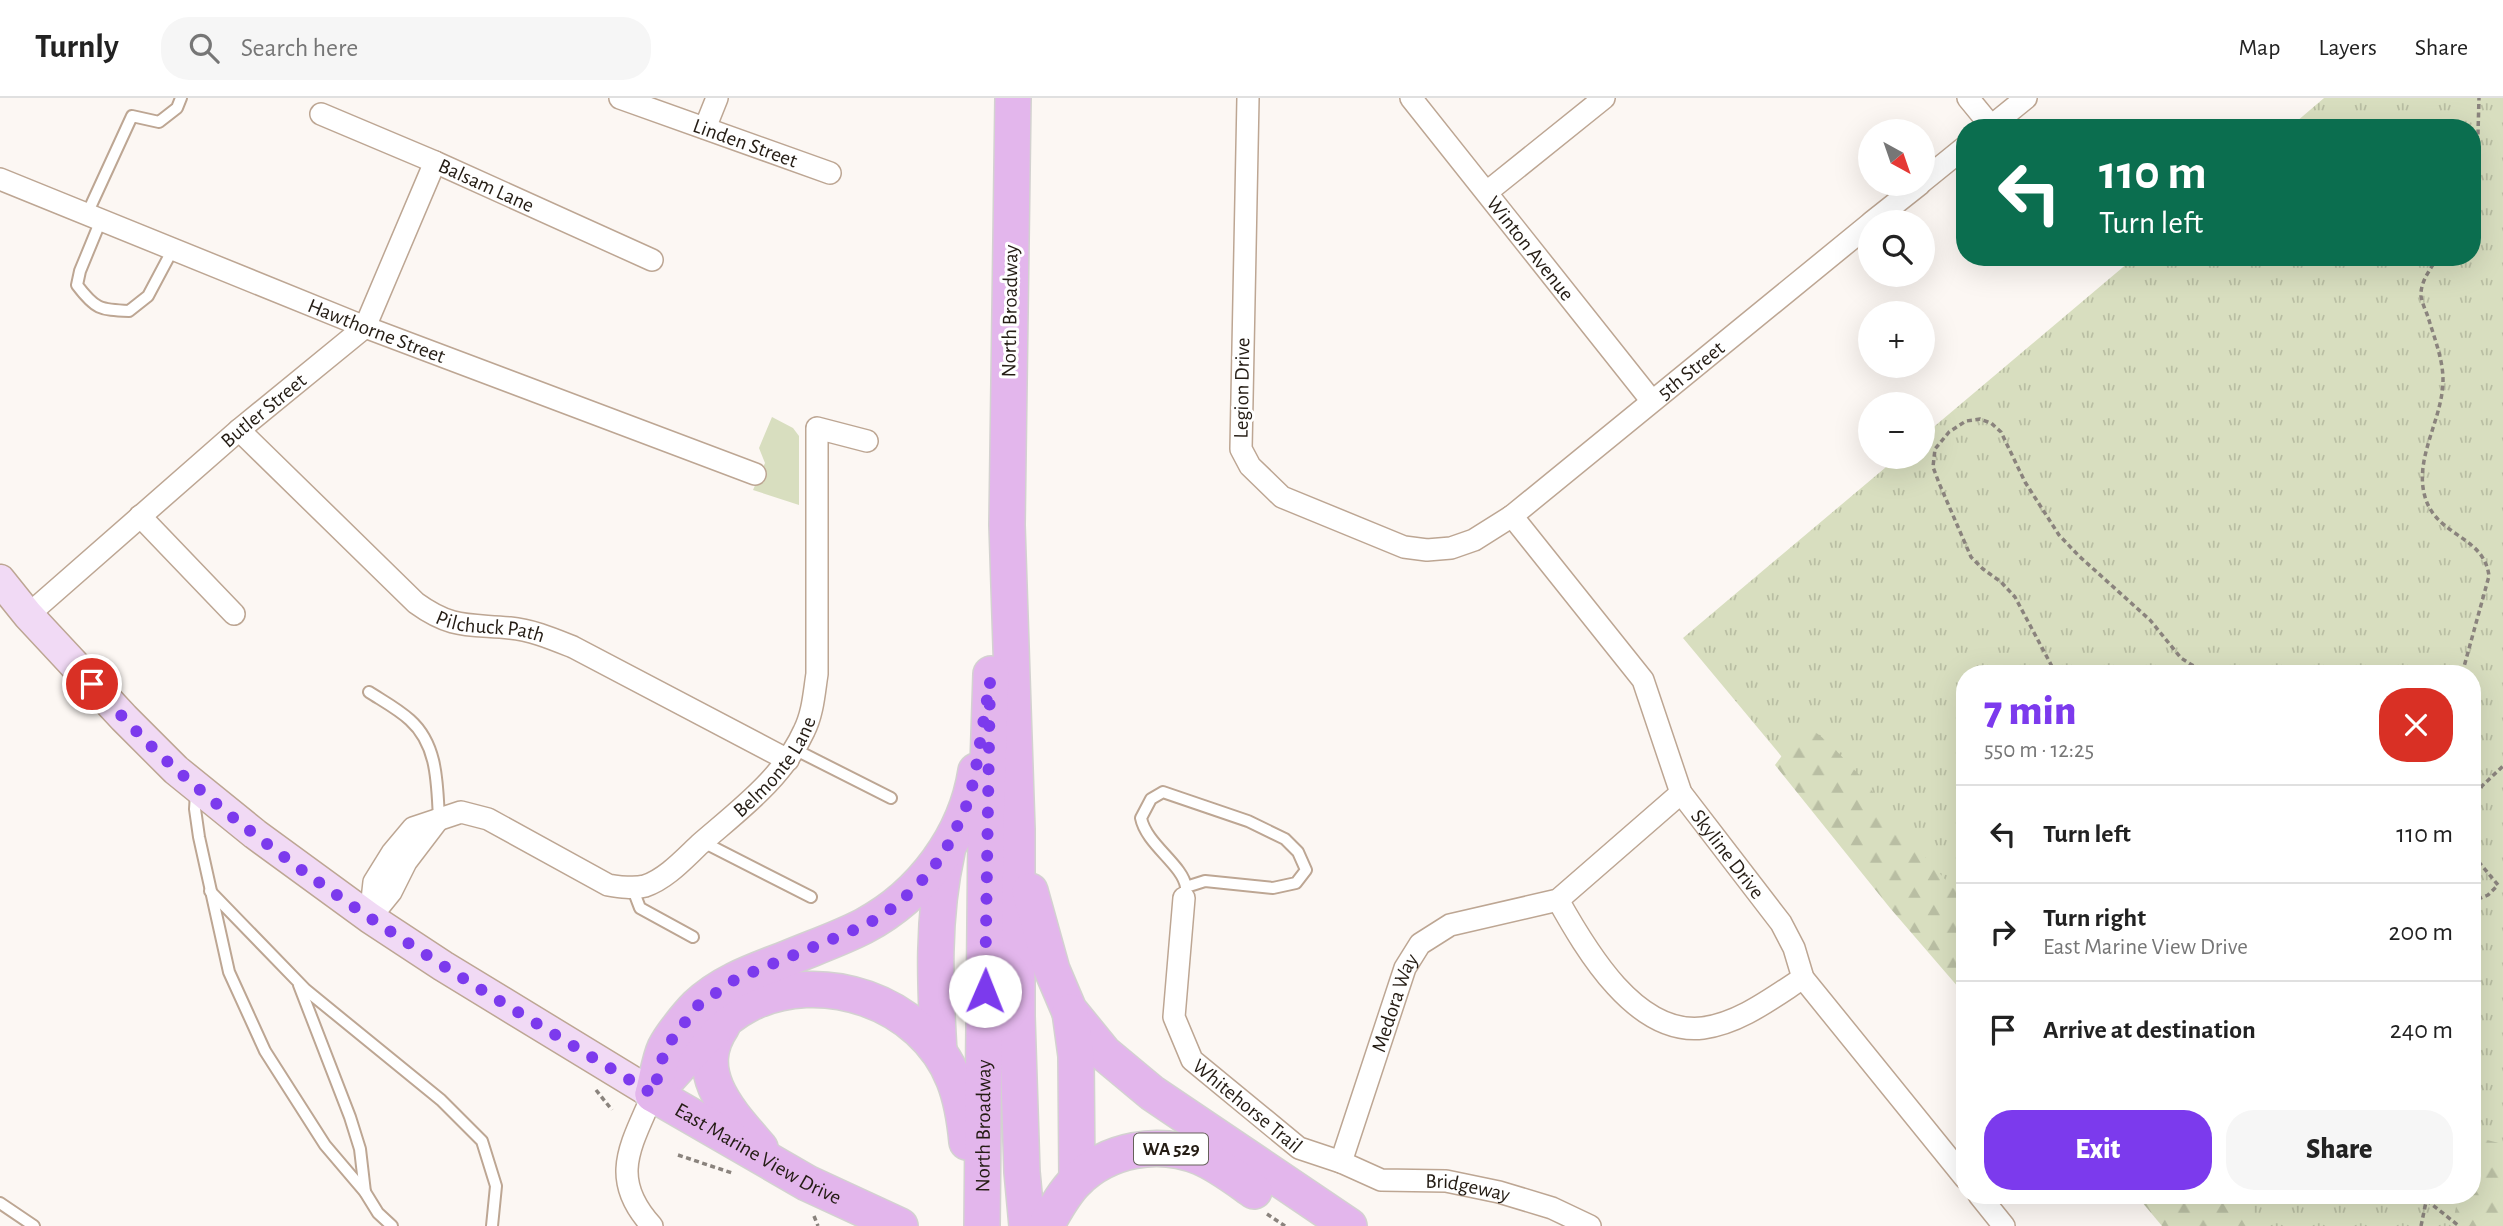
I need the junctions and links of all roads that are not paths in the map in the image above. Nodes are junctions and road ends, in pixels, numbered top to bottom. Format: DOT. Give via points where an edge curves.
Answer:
graph roads {
  1 [pos="181,98"];
  2 [pos="620,98"];
  3 [pos="717,98"];
  4 [pos="1013,98"];
  5 [pos="1248,98"];
  6 [pos="1411,98"];
  7 [pos="1604,98"];
  8 [pos="1968,98"];
  9 [pos="2026,98"];
  10 [pos="321,114"];
  11 [pos="1984,119"];
  12 [pos="2000,119"];
  13 [pos="705,128"];
  14 [pos="1956,154"];
  15 [pos="435,162"];
  16 [pos="1936,171"];
  17 [pos="830,173"];
  18 [pos="0,179"];
  19 [pos="1487,191"];
  20 [pos="1905,196"];
  21 [pos="1887,210"];
  22 [pos="94,217"];
  23 [pos="1858,233"];
  24 [pos="173,249"];
  25 [pos="652,260"];
  26 [pos="365,327"];
  27 [pos="1651,400"];
  28 [pos="239,430"];
  29 [pos="867,441"];
  30 [pos="755,474"];
  31 [pos="140,516"];
  32 [pos="1512,516"];
  33 [pos="1007,524"];
  34 [pos="0,580"];
  35 [pos="234,614"];
  36 [pos="28,615"];
  37 [pos="990,681"];
  38 [pos="369,691"];
  39 [pos="791,754"];
  40 [pos="196,787"];
  41 [pos="1681,793"];
  42 [pos="891,798"];
  43 [pos="439,819"];
  44 [pos="1017,829"];
  45 [pos="704,842"];
  46 [pos="948,845"];
  47 [pos="632,887"];
  48 [pos="210,891"];
  49 [pos="1185,892"];
  50 [pos="811,897"];
  51 [pos="1558,900"];
  52 [pos="370,918"];
  53 [pos="693,937"];
  54 [pos="1803,978"];
  55 [pos="298,981"];
  56 [pos="1069,1010"];
  57 [pos="728,1017"];
  58 [pos="939,1052"];
  59 [pos="653,1094"];
  60 [pos="1341,1162"];
  61 [pos="776,1166"];
  62 [pos="1956,1167"];
  63 [pos="1077,1180"];
  64 [pos="365,1192"];
  65 [pos="0,1203"];
  66 [pos="1986,1204"];
  67 [pos="34,1226"];
  68 [pos="392,1226"];
  69 [pos="492,1226"];
  70 [pos="652,1226"];
  71 [pos="900,1226"];
  72 [pos="981,1226"];
  73 [pos="1027,1226"];
  74 [pos="1046,1226"];
  75 [pos="1308,1226"];
  76 [pos="1349,1226"];
  77 [pos="1590,1226"];
  78 [pos="2004,1226"];
  1 -- 22 [label="lane" via="177,108 159,122 132,116"];
  2 -- 13 [label="street, Linden Street"];
  3 -- 13 [label="street"];
  4 -- 33 [label="main road, North Broadway"];
  5 -- 32 [label="street, Legion Drive" via="1240,431 1241,449 1250,466 1282,497 1404,547 1451,548 1475,540"];
  6 -- 19 [label="street, Winton Avenue"];
  7 -- 19 [label="street"];
  8 -- 11 [label="street"];
  9 -- 12 [label="street"];
  10 -- 15 [label="street, Balsam Lane"];
  13 -- 17 [label="street, Linden Street"];
  14 -- 16 [label="street, 5th Street"];
  15 -- 25 [label="street, Balsam Lane"];
  15 -- 26 [label="street, Butler Street"];
  18 -- 22 [label="street, Hawthorne Street"];
  19 -- 27 [label="street, Winton Avenue"];
  20 -- 21 [label="street, 5th Street"];
  22 -- 24 [label="street, Hawthorne Street"];
  22 -- 24 [label="lane" via="77,285 91,304 129,311 148,296"];
  23 -- 27 [label="street, 5th Street"];
  24 -- 26 [label="street, Hawthorne Street"];
  26 -- 28 [label="street, Butler Street"];
  26 -- 30 [label="street, Hawthorne Street"];
  27 -- 32 [label="street, 5th Street"];
  28 -- 31 [label="street, Butler Street"];
  28 -- 39 [label="street, Pilchuck Path" via="434,616 454,624 512,628 546,636"];
  29 -- 39 [label="street, Belmonte Lane" via="817,428 817,674 805,730"];
  31 -- 35 [label="street"];
  31 -- 36 [label="street, Butler Street"];
  32 -- 41 [label="street, Skyline Drive" via="1643,680"];
  33 -- 37 [label="main road, North Broadway"];
  33 -- 44 [label="main road, North Broadway"];
  34 -- 36 [label="main road, East Marine View Drive"];
  36 -- 40 [label="main road, East Marine View Drive"];
  37 -- 46 [label="main road" via="974,780"];
  37 -- 72 [label="main road, North Broadway"];
  38 -- 43 [label="lane" via="411,720 424,736 435,763"];
  39 -- 42 [label="lane"];
  39 -- 45 [label="street, Belmonte Lane" via="754,797"];
  40 -- 48 [label="lane" via="195,809"];
  40 -- 52 [label="main road, East Marine View Drive"];
  41 -- 51 [label="street, Medora Way"];
  41 -- 54 [label="street, Skyline Drive" via="1781,923"];
  43 -- 47 [label="street" via="461,812 488,819 608,885"];
  43 -- 52 [label="street"];
  44 -- 56 [label="main road" via="1043,943"];
  44 -- 73 [label="main road, North Broadway" via="1017,1016"];
  45 -- 47 [label="street, Belmonte Lane" via="669,872 645,886"];
  45 -- 50 [label="lane"];
  46 -- 58 [label="main road" via="935,933"];
  46 -- 59 [label="main road" via="918,885 866,925 736,979 697,1006 665,1049"];
  47 -- 53 [label="lane" via="640,908"];
  48 -- 55 [label="lane"];
  48 -- 64 [label="lane" via="229,972 265,1051 325,1145"];
  49 -- 49 [label="lane" via="1178,873 1143,829 1141,818 1146,808 1163,792 1285,839 1306,870 1296,883 1273,888 1205,881"];
  49 -- 60 [label="street, Whitehorse Trail" via="1174,1017 1192,1060 1300,1148"];
  51 -- 54 [label="street" via="1583,943 1633,1004 1662,1021 1704,1028 1755,1009"];
  51 -- 60 [label="street, Medora Way" via="1450,925 1420,944 1405,968"];
  52 -- 59 [label="main road, East Marine View Drive"];
  54 -- 62 [label="street, Skyline Drive"];
  55 -- 64 [label="lane" via="351,1117"];
  55 -- 69 [label="lane" via="482,1140 496,1186"];
  56 -- 63 [label="main road" via="1076,1056"];
  56 -- 76 [label="main road" via="1093,1042 1134,1079"];
  57 -- 58 [label="main road" via="781,992 848,992 901,1016"];
  57 -- 59 [label="main road"];
  57 -- 61 [label="main road" via="711,1054 714,1085"];
  58 -- 72 [label="main road" via="954,1078 964,1112 970,1178"];
  59 -- 61 [label="main road, East Marine View Drive"];
  59 -- 70 [label="street" via="632,1145 626,1174 629,1194"];
  60 -- 77 [label="street, Bridgeway" via="1381,1180 1446,1181 1499,1192 1552,1208"];
  61 -- 71 [label="main road, East Marine View Drive"];
  63 -- 74 [label="main road, WA 529"];
  63 -- 75 [label="main road, WA 529" via="1097,1164 1128,1152 1154,1148 1185,1152 1214,1164"];
  64 -- 68 [label="lane"];
  65 -- 67 [label="lane"];
  66 -- 78 [label="street"];
}
